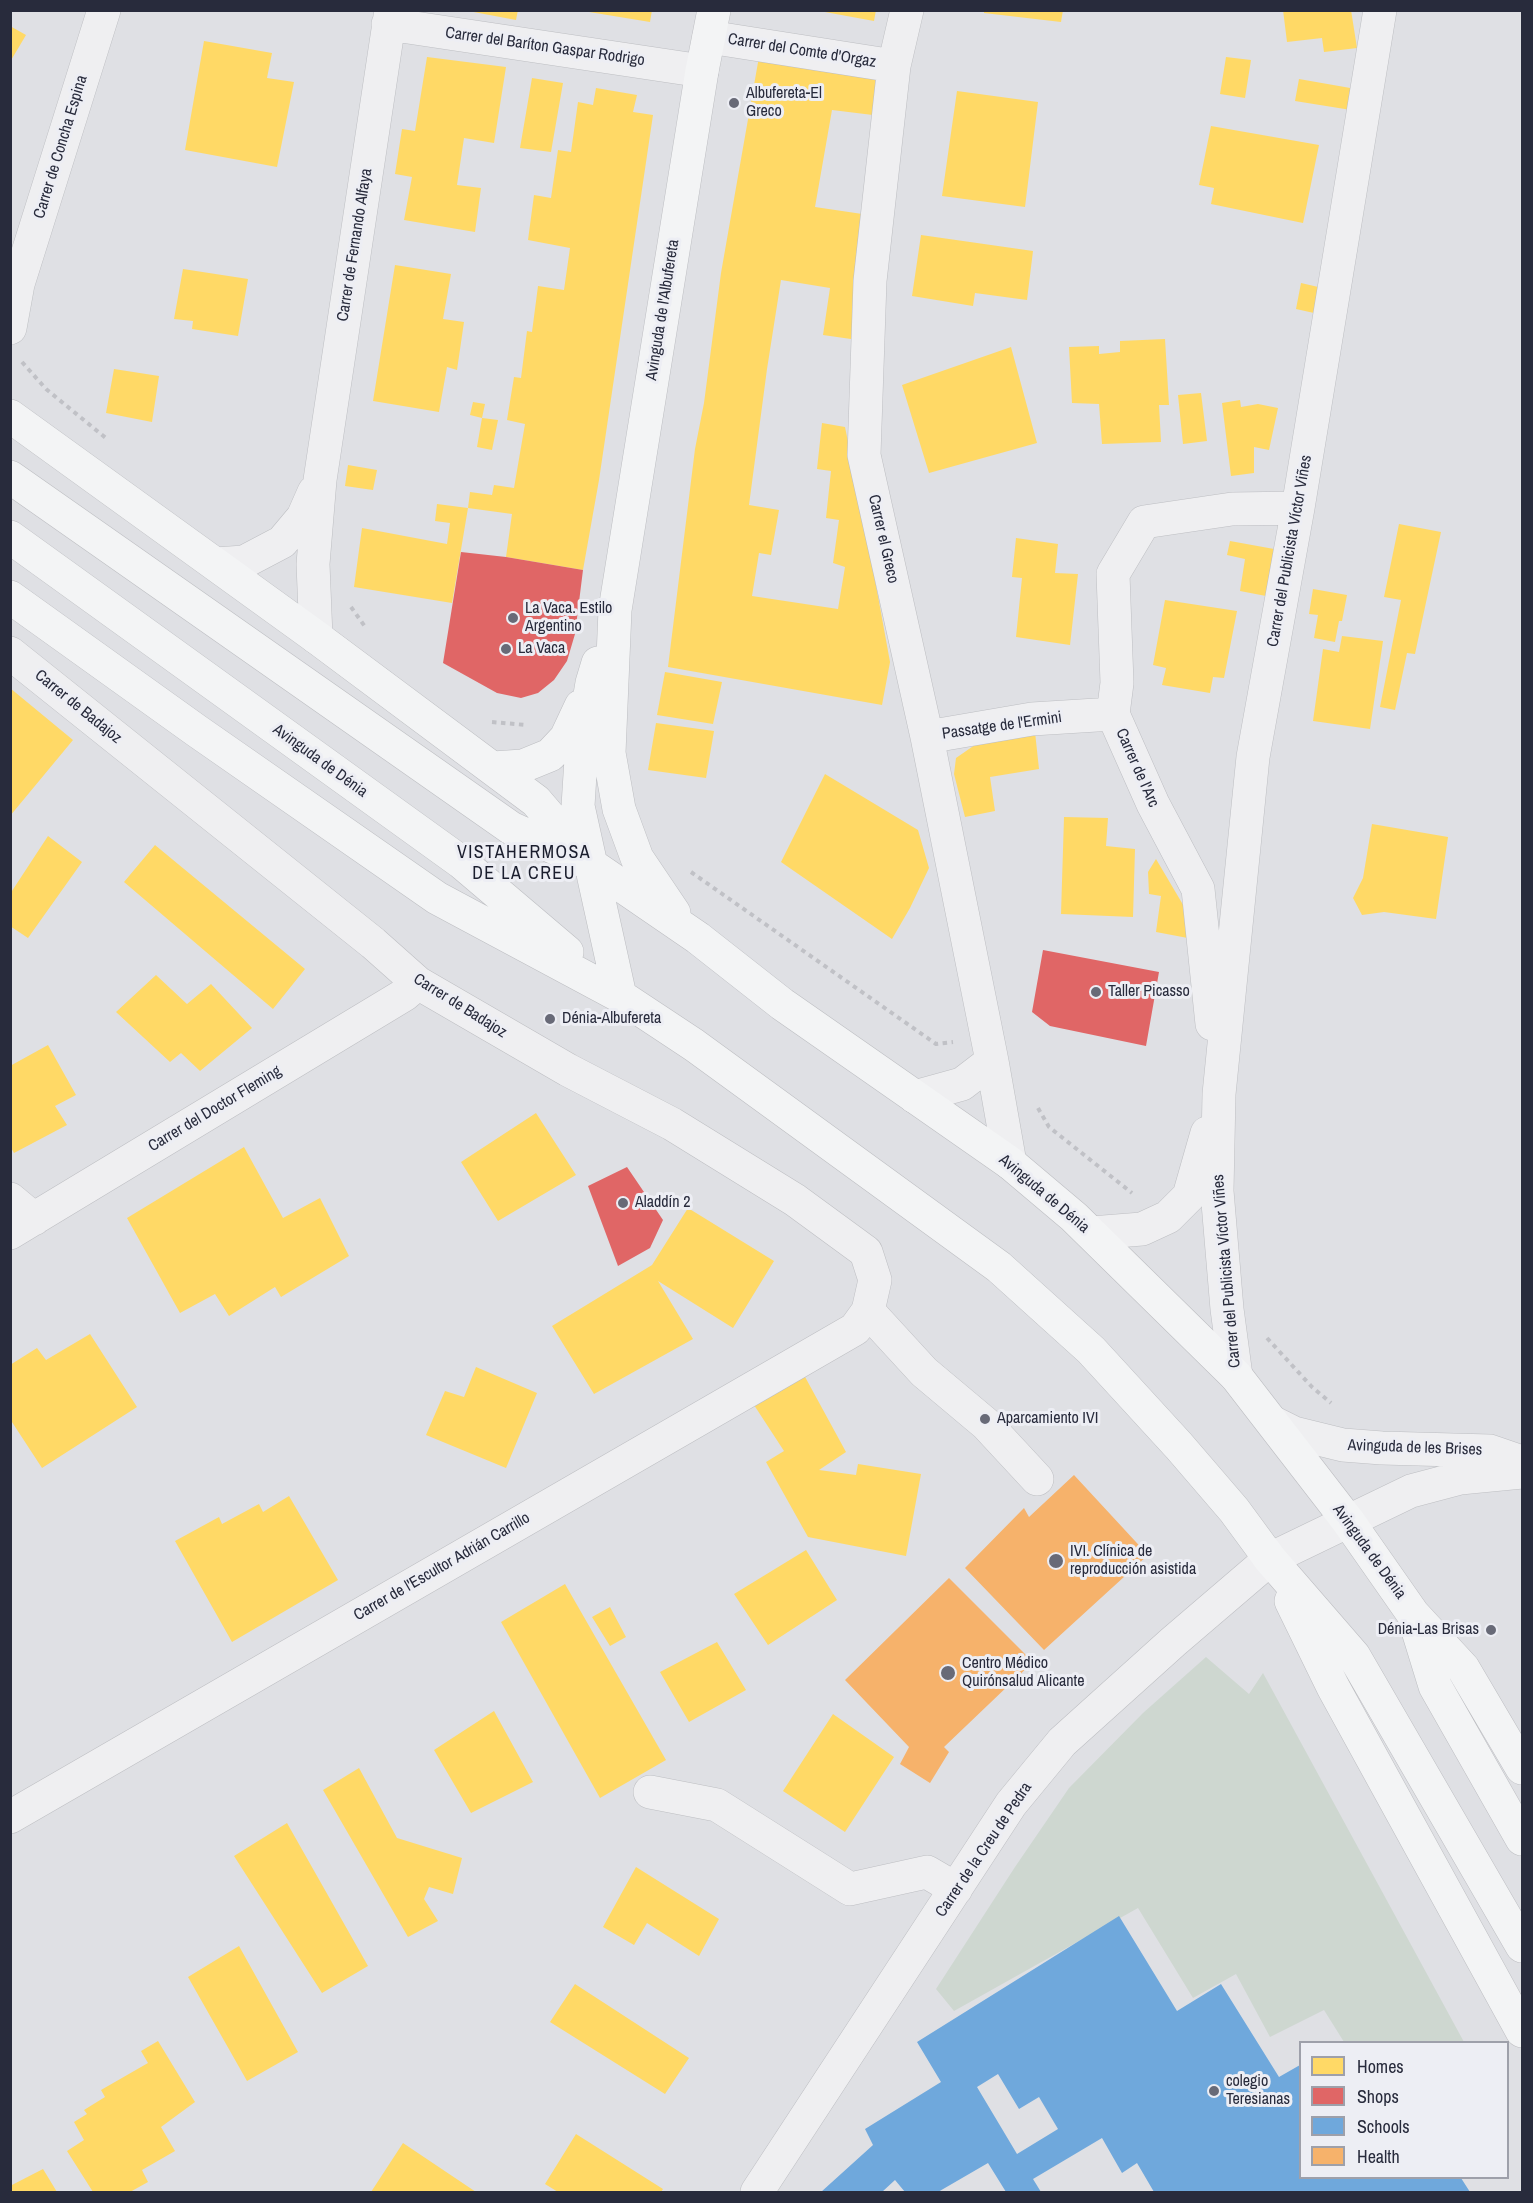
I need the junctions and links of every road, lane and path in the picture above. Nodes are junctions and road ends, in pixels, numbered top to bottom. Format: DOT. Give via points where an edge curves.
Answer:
graph roads {
  1 [pos="104,10"];
  2 [pos="906,10"];
  3 [pos="1380,10"];
  4 [pos="390,17"];
  5 [pos="711,24"];
  6 [pos="894,66"];
  7 [pos="702,70"];
  8 [pos="14,289"];
  9 [pos="14,342"];
  10 [pos="10,416"];
  11 [pos="109,440"];
  12 [pos="10,477"];
  13 [pos="320,480"];
  14 [pos="1298,507"];
  15 [pos="10,537"];
  16 [pos="216,564"];
  17 [pos="10,597"];
  18 [pos="350,606"];
  19 [pos="615,610"];
  20 [pos="368,631"];
  21 [pos="316,637"];
  22 [pos="10,652"];
  23 [pos="592,683"];
  24 [pos="1113,714"];
  25 [pos="483,716"];
  26 [pos="529,726"];
  27 [pos="927,738"];
  28 [pos="493,768"];
  29 [pos="590,864"];
  30 [pos="683,866"];
  31 [pos="698,938"];
  32 [pos="418,982"];
  33 [pos="620,996"];
  34 [pos="992,1061"];
  35 [pos="1219,1094"];
  36 [pos="915,1097"];
  37 [pos="1032,1098"];
  38 [pos="1010,1163"];
  39 [pos="18,1217"];
  40 [pos="1168,1217"];
  41 [pos="1091,1233"];
  42 [pos="868,1311"];
  43 [pos="1262,1333"];
  44 [pos="1236,1376"];
  45 [pos="1333,1405"];
  46 [pos="1274,1423"];
  47 [pos="1522,1462"];
  48 [pos="1522,1472"];
  49 [pos="1037,1479"];
  50 [pos="1348,1521"];
  51 [pos="1270,1559"];
  52 [pos="1413,1614"];
  53 [pos="1522,1768"];
  54 [pos="650,1792"];
  55 [pos="10,1817"];
  56 [pos="1522,1839"];
  57 [pos="956,1889"];
  58 [pos="1522,1946"];
  59 [pos="1522,2031"];
  60 [pos="757,2193"];
  1 -- 8 [label="street, Carrer de Concha Espina"];
  2 -- 6 [label="street, Carrer el Greco"];
  3 -- 14 [label="street, Carrer del Publicista Víctor Viñes"];
  4 -- 7 [label="street, Carrer del Baríton Gaspar Rodrigo"];
  4 -- 13 [label="street, Carrer de Fernando Alfaya"];
  5 -- 6 [label="street, Carrer del Comte d'Orgaz"];
  5 -- 7 [label="main road, Avinguda de l'Albufereta"];
  6 -- 27 [label="street, Carrer el Greco" via="870,281 864,455"];
  7 -- 19 [label="main road, Avinguda de l'Albufereta"];
  8 -- 9 [label="street, Carrer de Concha Espina"];
  9 -- 11 [label="path" via="46,389"];
  10 -- 16 [label="main road, Avinguda de Dénia"];
  12 -- 29 [label="main road, Avinguda de Dénia" via="511,828"];
  13 -- 16 [label="street, Carrer de Fernando Alfaya" via="303,517 282,542 244,562"];
  13 -- 21 [label="street, Carrer de Fernando Alfaya" via="313,564"];
  14 -- 24 [label="street, Carrer de l'Arc" via="1232,509 1144,522 1113,574 1117,683"];
  14 -- 35 [label="street, Carrer del Publicista Víctor Viñes" via="1253,757"];
  15 -- 33 [label="main road, Avinguda de Dénia" via="460,862"];
  16 -- 21 [label="main road, Avinguda de Dénia"];
  17 -- 33 [label="main road, Avinguda de Dénia" via="437,898"];
  18 -- 20 [label="path"];
  19 -- 23 [label="main road, Avinguda de l'Albufereta"];
  19 -- 31 [label="main road, Avinguda de l'Albufereta" via="609,753 619,809 637,858 668,906"];
  21 -- 28 [label="main road, Avinguda de Dénia"];
  22 -- 32 [label="street, Carrer de Badajoz"];
  23 -- 28 [label="main road, Avinguda de l'Albufereta" via="566,738 550,755 523,766"];
  23 -- 29 [label="main road, Avinguda de l'Albufereta" via="582,743 578,806"];
  24 -- 27 [label="street, Passatge de l'Ermini" via="1032,719"];
  24 -- 35 [label="street, Carrer de l'Arc" via="1153,804 1198,889"];
  25 -- 26 [label="path" via="491,722"];
  27 -- 34 [label="street, Carrer el Greco"];
  28 -- 29 [label="main road, Avinguda de Dénia" via="536,801"];
  29 -- 31 [label="main road, Avinguda de Dénia"];
  29 -- 33 [label="main road, Avinguda de l'Albufereta"];
  30 -- 34 [label="path" via="936,1044 963,1041"];
  31 -- 36 [label="main road, Avinguda de Dénia" via="782,1004"];
  32 -- 39 [label="street, Carrer del Doctor Fleming" via="404,995"];
  32 -- 42 [label="street, Carrer de Badajoz" via="568,1070 672,1124 804,1207 866,1252 875,1280"];
  33 -- 51 [label="main road, Avinguda de Dénia" via="694,1045 999,1267 1091,1350 1234,1510"];
  34 -- 36 [label="street" via="962,1084"];
  34 -- 38 [label="street, Carrer el Greco"];
  35 -- 40 [label="street, Carrer del Publicista Víctor Viñes" via="1189,1196"];
  35 -- 44 [label="street, Carrer del Publicista Víctor Viñes" via="1217,1191"];
  36 -- 38 [label="main road, Avinguda de Dénia"];
  37 -- 40 [label="path" via="1049,1127"];
  38 -- 41 [label="main road, Avinguda de Dénia"];
  40 -- 41 [label="street, Carrer del Publicista Víctor Viñes" via="1142,1229"];
  41 -- 44 [label="main road, Avinguda de Dénia"];
  42 -- 49 [label="street" via="924,1372 986,1424"];
  42 -- 55 [label="street, Carrer de l'Escultor Adrián Carrillo" via="855,1329"];
  43 -- 45 [label="path"];
  44 -- 46 [label="main road, Avinguda de Dénia"];
  46 -- 47 [label="street, Avinguda de les Brises" via="1294,1433 1343,1445 1490,1450"];
  46 -- 50 [label="main road, Avinguda de Dénia"];
  48 -- 50 [label="street, Avinguda de les Brises" via="1460,1478 1411,1491"];
  50 -- 51 [label="street, Avinguda de les Brises"];
  50 -- 52 [label="main road, Avinguda de Dénia"];
  51 -- 57 [label="street, Carrer de la Creu de Pedra" via="1062,1742 1011,1804"];
  51 -- 58 [label="main road, Avinguda de Dénia" via="1354,1656"];
  51 -- 59 [label="main road, Avinguda de Dénia" via="1333,1687"];
  52 -- 53 [label="main road, Avinguda de Dénia" via="1463,1668"];
  52 -- 56 [label="main road, Avinguda de Dénia" via="1435,1686"];
  54 -- 57 [label="street" via="717,1805 850,1889 927,1872"];
  57 -- 60 [label="street, Carrer de la Creu de Pedra"];
}
